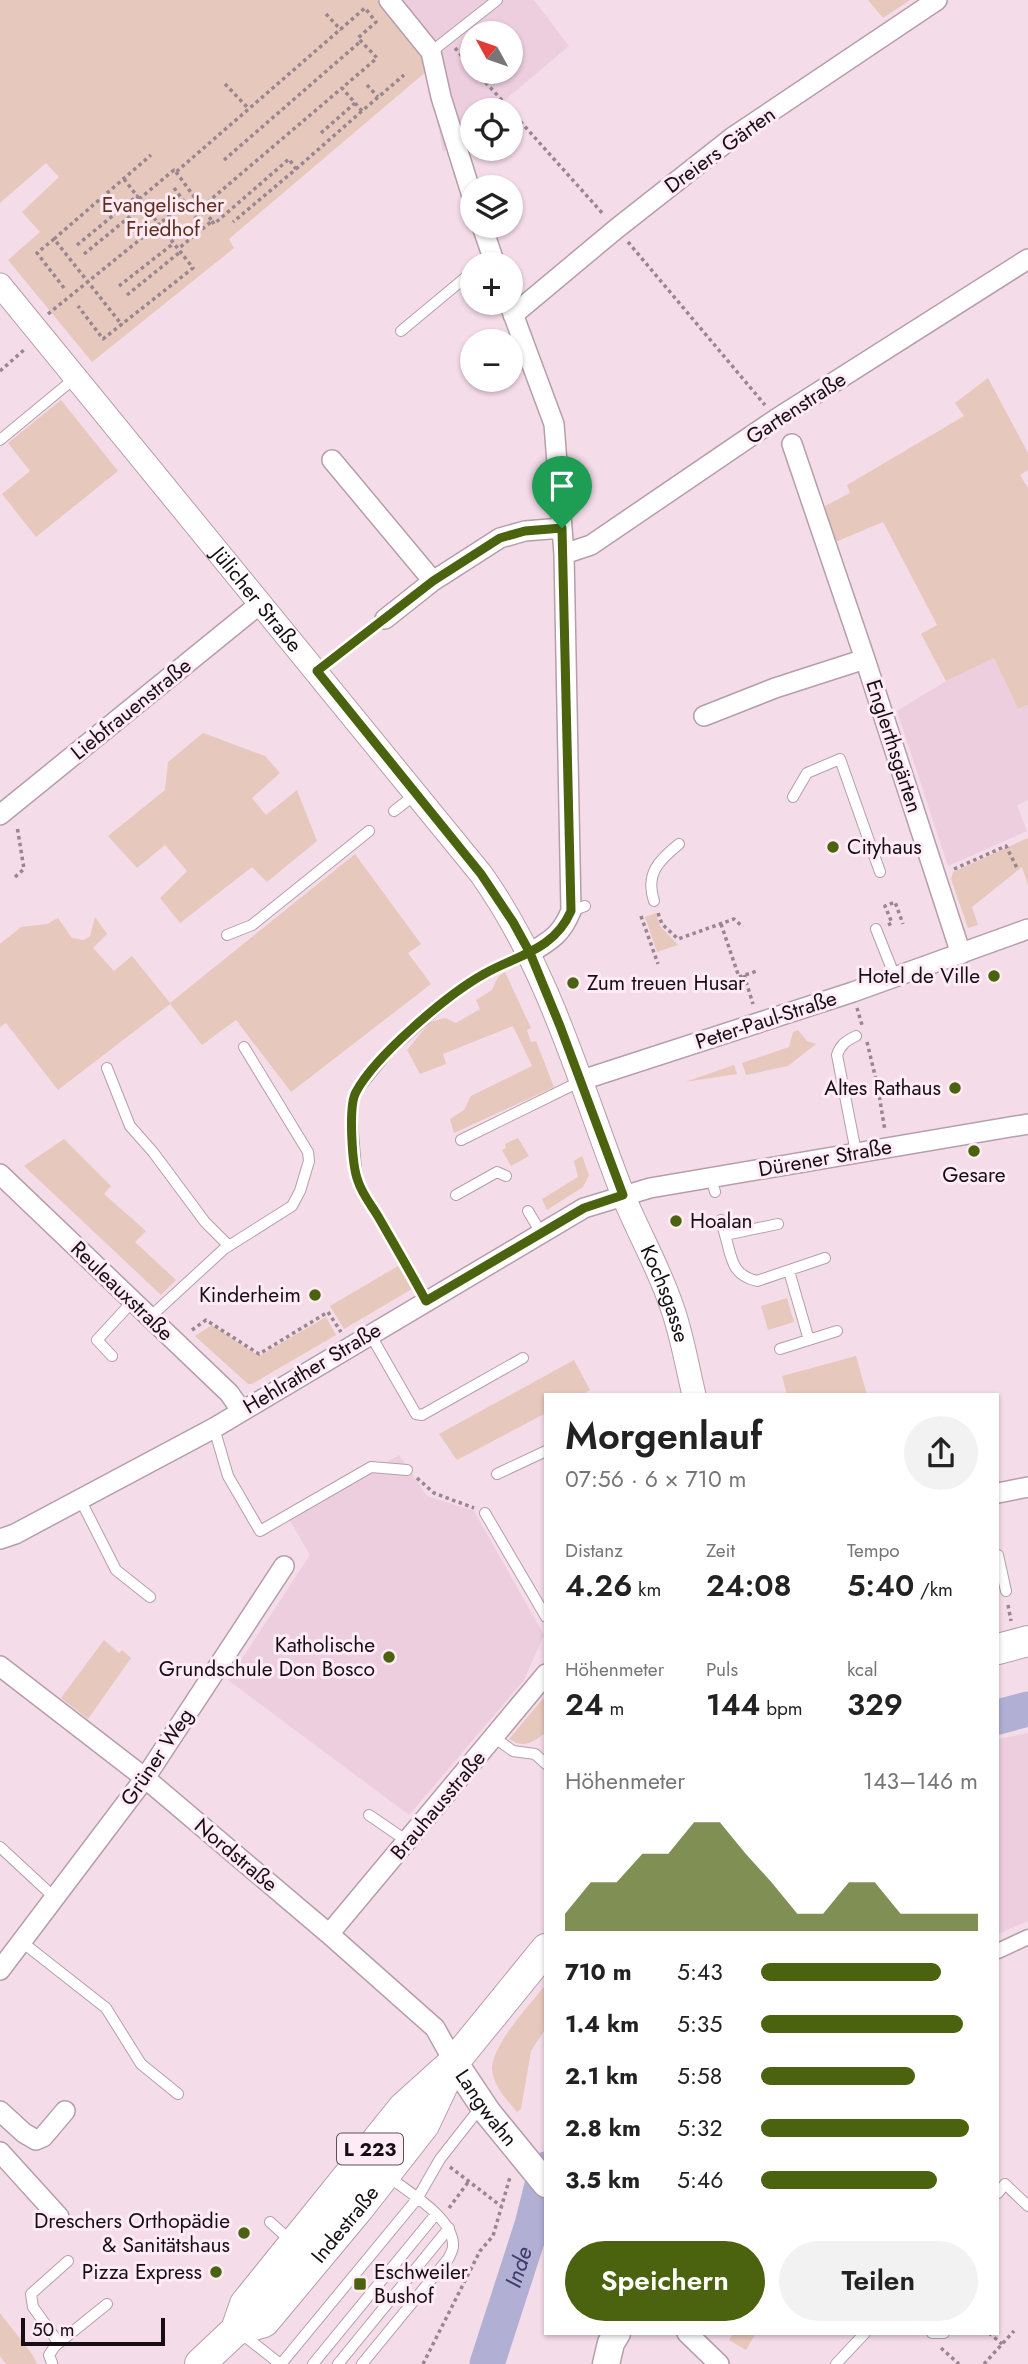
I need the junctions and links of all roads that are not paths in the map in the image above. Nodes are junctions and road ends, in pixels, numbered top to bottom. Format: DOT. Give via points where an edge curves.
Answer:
graph roads {
  1 [pos="389,0"];
  2 [pos="497,0"];
  3 [pos="937,0"];
  4 [pos="431,52"];
  5 [pos="465,175"];
  6 [pos="1026,264"];
  7 [pos="460,282"];
  8 [pos="0,285"];
  9 [pos="523,300"];
  10 [pos="513,315"];
  11 [pos="401,331"];
  12 [pos="76,378"];
  13 [pos="0,440"];
  14 [pos="792,444"];
  15 [pos="332,460"];
  16 [pos="562,528"];
  17 [pos="564,555"];
  18 [pos="433,581"];
  19 [pos="261,603"];
  20 [pos="385,619"];
  21 [pos="865,659"];
  22 [pos="704,716"];
  23 [pos="416,794"];
  24 [pos="793,796"];
  25 [pos="394,811"];
  26 [pos="0,815"];
  27 [pos="369,831"];
  28 [pos="679,845"];
  29 [pos="880,872"];
  30 [pos="654,901"];
  31 [pos="876,929"];
  32 [pos="1028,929"];
  33 [pos="227,935"];
  34 [pos="530,953"];
  35 [pos="961,954"];
  36 [pos="895,977"];
  37 [pos="856,1037"];
  38 [pos="244,1047"];
  39 [pos="107,1068"];
  40 [pos="582,1080"];
  41 [pos="1028,1125"];
  42 [pos="461,1140"];
  43 [pos="856,1152"];
  44 [pos="0,1174"];
  45 [pos="506,1176"];
  46 [pos="456,1195"];
  47 [pos="623,1195"];
  48 [pos="527,1211"];
  49 [pos="721,1220"];
  50 [pos="778,1224"];
  51 [pos="541,1233"];
  52 [pos="725,1235"];
  53 [pos="229,1246"];
  54 [pos="825,1258"];
  55 [pos="789,1271"];
  56 [pos="133,1301"];
  57 [pos="426,1301"];
  58 [pos="150,1317"];
  59 [pos="837,1331"];
  60 [pos="370,1334"];
  61 [pos="809,1340"];
  62 [pos="780,1349"];
  63 [pos="112,1356"];
  64 [pos="523,1358"];
  65 [pos="694,1393"];
  66 [pos="241,1410"];
  67 [pos="214,1428"];
  68 [pos="544,1452"];
  69 [pos="407,1470"];
  70 [pos="497,1474"];
  71 [pos="1028,1487"];
  72 [pos="999,1493"];
  73 [pos="80,1499"];
  74 [pos="485,1513"];
  75 [pos="0,1539"];
  76 [pos="999,1560"];
  77 [pos="284,1566"];
  78 [pos="1006,1591"];
  79 [pos="150,1597"];
  80 [pos="544,1614"];
  81 [pos="0,1666"];
  82 [pos="544,1677"];
  83 [pos="495,1738"];
  84 [pos="544,1762"];
  85 [pos="145,1778"];
  86 [pos="369,1815"];
  87 [pos="407,1841"];
  88 [pos="0,1847"];
  89 [pos="56,1898"];
  90 [pos="329,1934"];
  91 [pos="1028,1937"];
  92 [pos="22,1942"];
  93 [pos="544,1951"];
  94 [pos="999,1951"];
  95 [pos="0,1970"];
  96 [pos="454,2062"];
  97 [pos="178,2094"];
  98 [pos="482,2105"];
  99 [pos="0,2110"];
  100 [pos="65,2111"];
  101 [pos="0,2152"];
  102 [pos="386,2174"];
  103 [pos="544,2182"];
  104 [pos="1000,2188"];
  105 [pos="417,2199"];
  106 [pos="1028,2206"];
  107 [pos="436,2214"];
  108 [pos="59,2217"];
  109 [pos="270,2222"];
  110 [pos="449,2228"];
  111 [pos="294,2244"];
  112 [pos="68,2261"];
  113 [pos="107,2304"];
  114 [pos="236,2330"];
  115 [pos="616,2335"];
  116 [pos="689,2335"];
  117 [pos="863,2335"];
  118 [pos="58,2342"];
  119 [pos="52,2363"];
  120 [pos="200,2364"];
  121 [pos="281,2364"];
  122 [pos="313,2364"];
  123 [pos="338,2364"];
  124 [pos="362,2364"];
  125 [pos="607,2364"];
  126 [pos="719,2364"];
  127 [pos="836,2364"];
  1 -- 4 [label="street"];
  2 -- 4 [label="lane"];
  3 -- 9 [label="street, Dreiers Gärten" via="733,137"];
  4 -- 5 [label="street"];
  6 -- 17 [label="street, Gartenstraße" via="776,419 591,545"];
  7 -- 11 [label="lane"];
  8 -- 12 [label="street, Jülicher Straße"];
  10 -- 16 [label="street" via="554,424"];
  12 -- 13 [label="lane"];
  12 -- 19 [label="street, Jülicher Straße"];
  14 -- 21 [label="street, Englerthsgärten"];
  15 -- 18 [label="street"];
  16 -- 17 [label="street"];
  16 -- 18 [label="street" via="500,538"];
  17 -- 34 [label="street" via="578,908 559,933"];
  18 -- 20 [label="street"];
  19 -- 23 [label="street, Jülicher Straße"];
  19 -- 26 [label="street, Liebfrauenstraße"];
  21 -- 22 [label="street, Englerthsgärten"];
  21 -- 35 [label="street, Englerthsgärten"];
  23 -- 25 [label="lane"];
  23 -- 34 [label="street, Jülicher Straße" via="481,874"];
  24 -- 29 [label="lane" via="807,773 840,759"];
  27 -- 33 [label="lane" via="252,925"];
  28 -- 30 [label="lane" via="661,858 646,889"];
  31 -- 36 [label="lane"];
  32 -- 35 [label="street, Peter-Paul-Straße"];
  34 -- 40 [label="street, Jülicher Straße"];
  34 -- 57 [label="lane" via="483,974 452,995 389,1051 355,1093 352,1118 357,1181"];
  35 -- 36 [label="street, Peter-Paul-Straße"];
  36 -- 40 [label="street, Peter-Paul-Straße"];
  37 -- 43 [label="lane" via="845,1041 837,1055"];
  38 -- 53 [label="lane" via="305,1145 309,1161 292,1206"];
  39 -- 53 [label="lane" via="130,1126"];
  40 -- 42 [label="lane"];
  40 -- 47 [label="street, Jülicher Straße"];
  41 -- 43 [label="street, Dürener Straße"];
  43 -- 47 [label="street, Dürener Straße" via="713,1185 650,1188"];
  44 -- 56 [label="street, Reuleauxstraße"];
  45 -- 46 [label="lane" via="497,1172"];
  47 -- 51 [label="street, Hehlrather Straße" via="584,1208"];
  47 -- 65 [label="street, Kochsgasse" via="672,1307"];
  48 -- 51 [label="lane"];
  49 -- 52 [label="lane"];
  50 -- 52 [label="lane"];
  51 -- 57 [label="street, Hehlrather Straße"];
  52 -- 55 [label="lane" via="735,1270 747,1279 757,1281"];
  53 -- 58 [label="lane"];
  54 -- 55 [label="lane"];
  55 -- 61 [label="lane"];
  56 -- 58 [label="street, Reuleauxstraße"];
  56 -- 63 [label="lane" via="97,1340"];
  57 -- 60 [label="street, Hehlrather Straße"];
  58 -- 66 [label="street, Reuleauxstraße" via="229,1392"];
  59 -- 61 [label="lane"];
  60 -- 64 [label="lane" via="416,1414 422,1415"];
  60 -- 66 [label="street, Hehlrather Straße"];
  61 -- 62 [label="lane"];
  66 -- 67 [label="street, Hehlrather Straße"];
  67 -- 69 [label="lane" via="228,1476 260,1531 371,1467"];
  67 -- 73 [label="street, Hehlrather Straße"];
  68 -- 70 [label="lane"];
  71 -- 72 [label="street"];
  73 -- 75 [label="street, Hehlrather Straße"];
  73 -- 79 [label="lane" via="116,1570"];
  74 -- 80 [label="lane"];
  76 -- 78 [label="lane"];
  77 -- 85 [label="street, Grüner Weg"];
  81 -- 85 [label="street, Nordstraße"];
  82 -- 83 [label="street, Brauhausstraße"];
  83 -- 84 [label="lane" via="513,1751 535,1754"];
  83 -- 87 [label="street, Brauhausstraße"];
  85 -- 89 [label="street, Grüner Weg"];
  85 -- 90 [label="street, Nordstraße"];
  86 -- 87 [label="lane"];
  87 -- 90 [label="street, Brauhausstraße"];
  88 -- 89 [label="lane"];
  89 -- 92 [label="street, Grüner Weg"];
  90 -- 96 [label="street, Nordstraße" via="435,2028"];
  91 -- 94 [label="street"];
  92 -- 95 [label="street, Grüner Weg"];
  92 -- 97 [label="lane" via="106,2008 141,2064"];
  93 -- 96 [label="main road, Indestraße / L 223"];
  96 -- 98 [label="main road, Langwahn"];
  96 -- 102 [label="main road, Indestraße / L 223" via="424,2125"];
  96 -- 111 [label="main road, Indestraße / L 223" via="402,2108"];
  98 -- 103 [label="main road, Langwahn"];
  98 -- 105 [label="lane"];
  99 -- 100 [label="street" via="36,2140"];
  101 -- 108 [label="street"];
  102 -- 105 [label="lane"];
  102 -- 114 [label="main road, Indestraße / L 223" via="264,2322"];
  104 -- 106 [label="lane"];
  105 -- 107 [label="lane"];
  105 -- 121 [label="lane"];
  107 -- 110 [label="lane"];
  107 -- 122 [label="lane"];
  109 -- 111 [label="lane"];
  110 -- 123 [label="lane"];
  110 -- 124 [label="lane" via="454,2245 448,2259"];
  111 -- 114 [label="main road, Indestraße / L 223" via="245,2304"];
  112 -- 118 [label="lane" via="32,2294 33,2307"];
  113 -- 118 [label="lane"];
  114 -- 120 [label="main road, Indestraße / L 223"];
  114 -- 121 [label="lane"];
  115 -- 125 [label="main road"];
  116 -- 126 [label="street"];
  117 -- 127 [label="lane"];
  118 -- 119 [label="lane" via="49,2355"];
}
